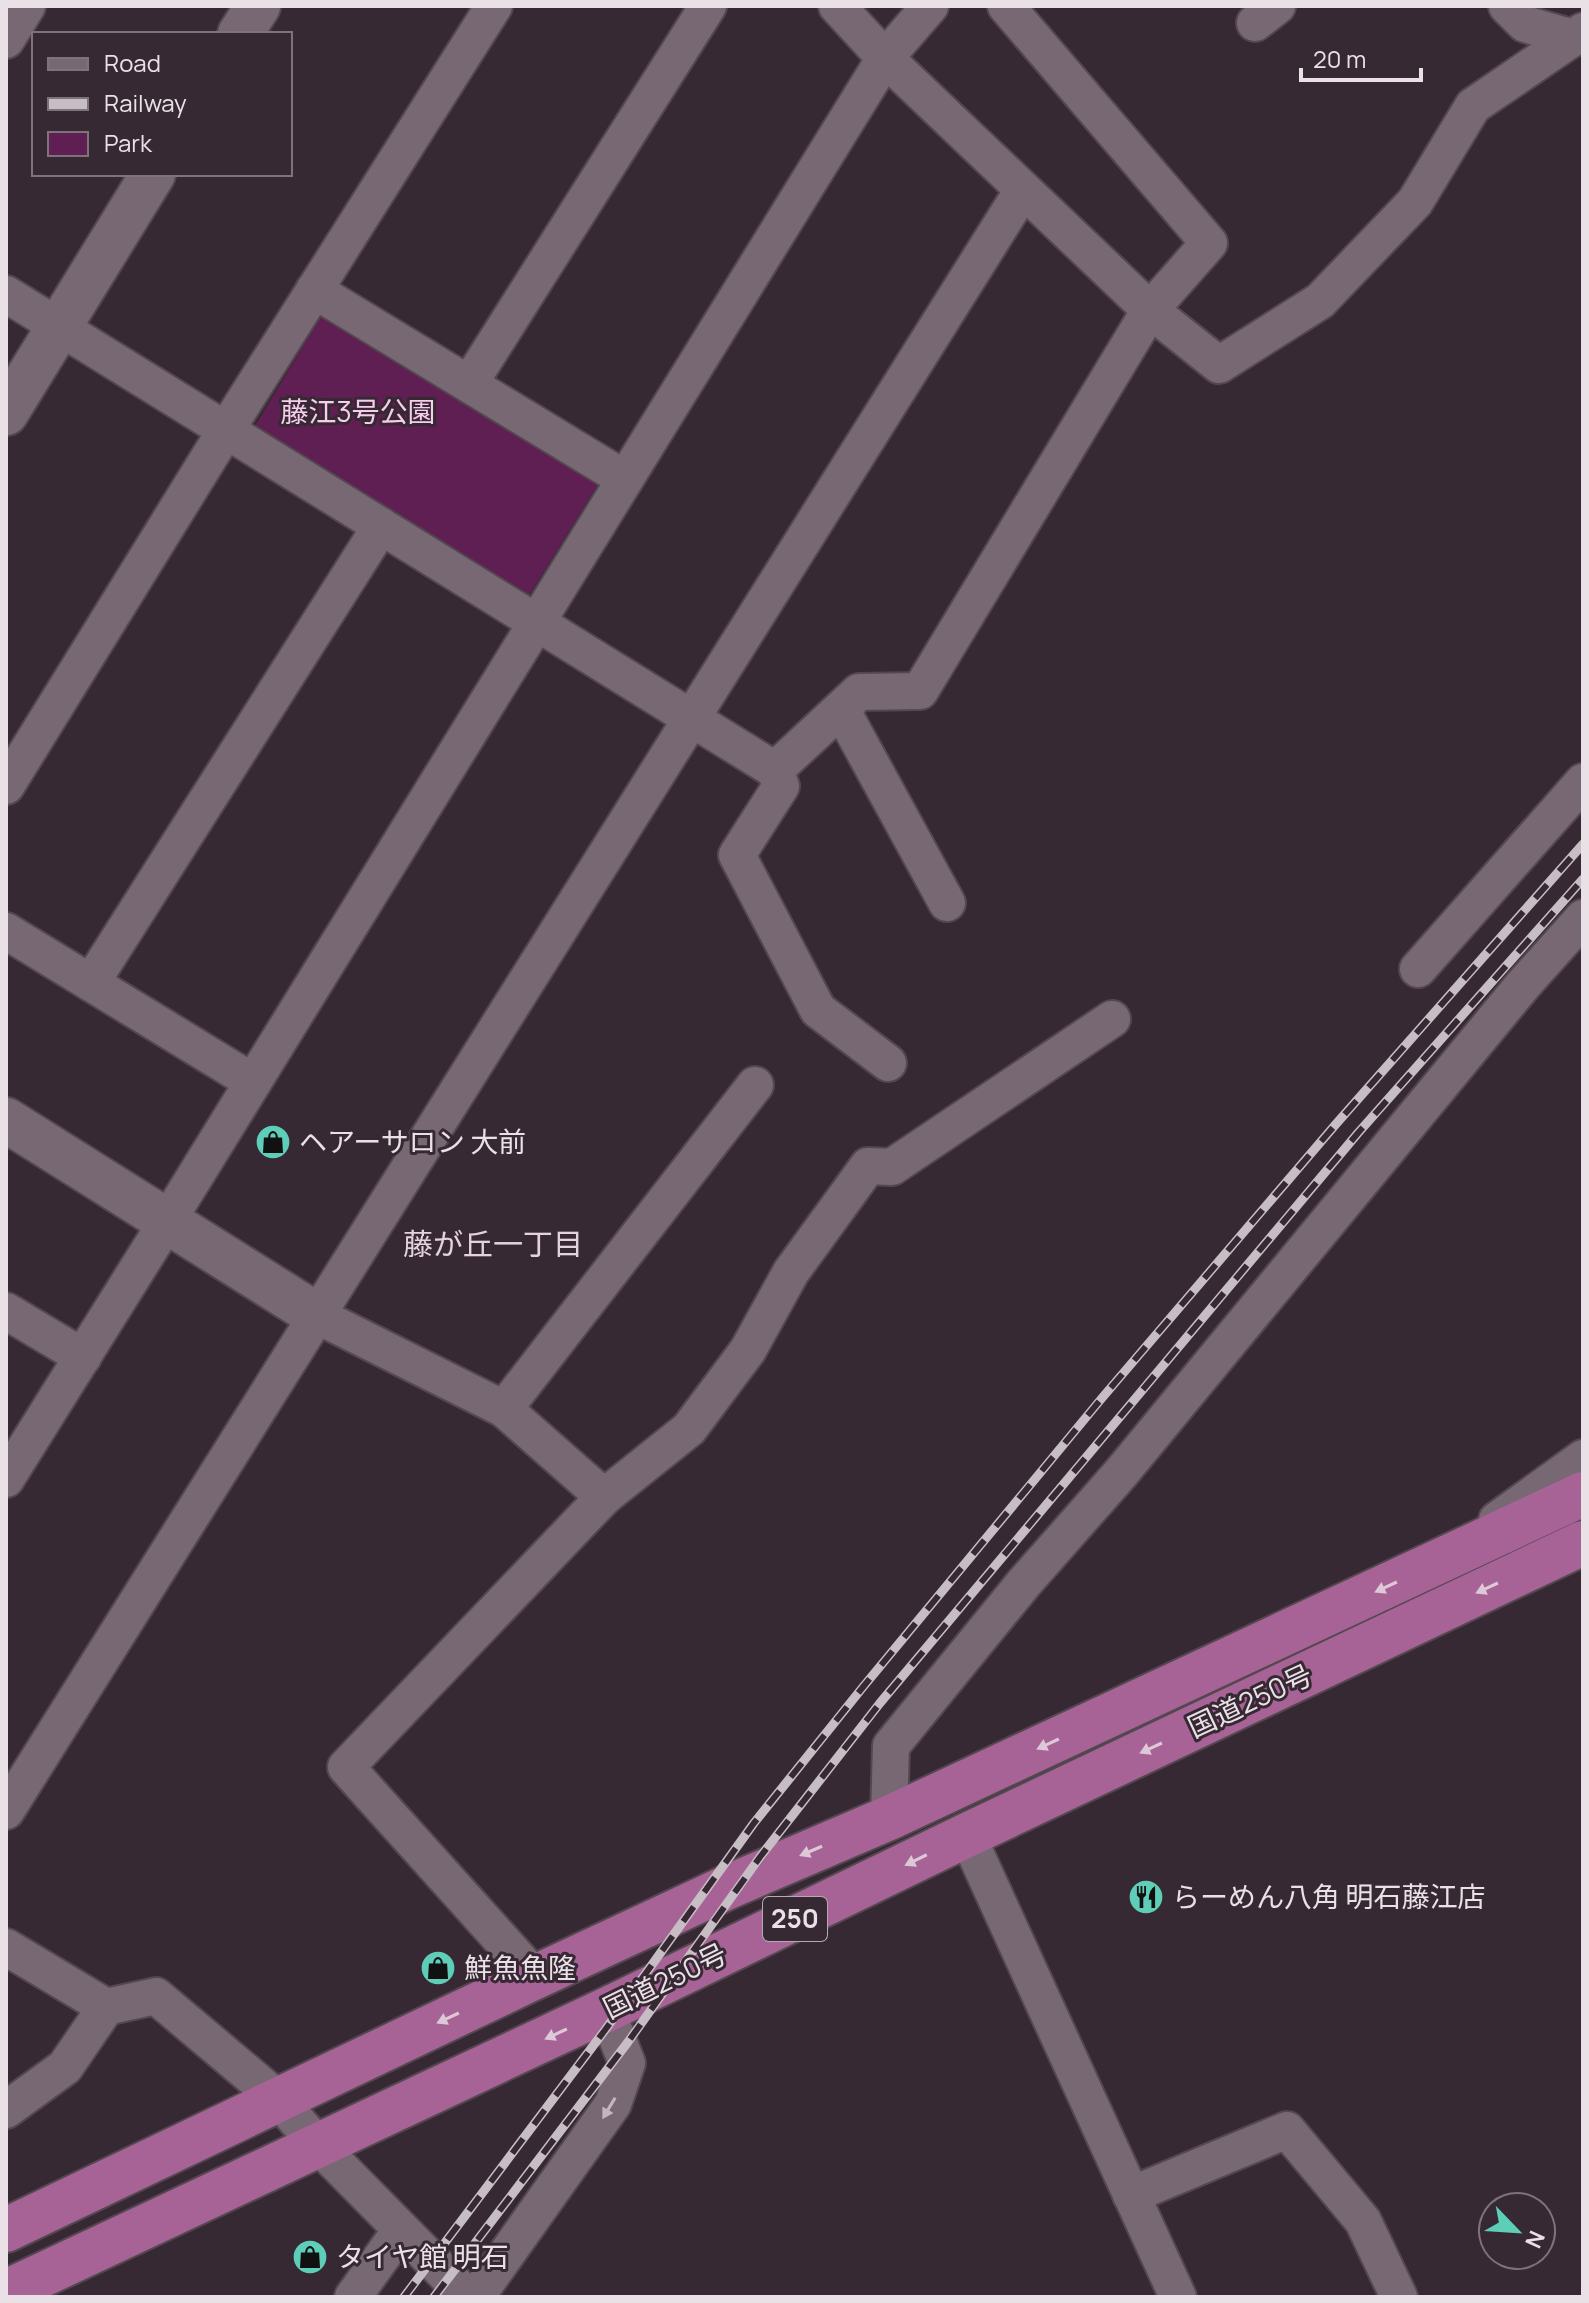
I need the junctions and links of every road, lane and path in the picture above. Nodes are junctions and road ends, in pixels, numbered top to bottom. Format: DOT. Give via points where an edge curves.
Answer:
graph roads {
  1 [pos="27,6"];
  2 [pos="258,6"];
  3 [pos="494,6"];
  4 [pos="708,6"];
  5 [pos="837,6"];
  6 [pos="930,6"];
  7 [pos="1006,6"];
  8 [pos="1507,6"];
  9 [pos="241,32"];
  10 [pos="1578,35"];
  11 [pos="6,40"];
  12 [pos="885,58"];
  13 [pos="152,176"];
  14 [pos="1023,190"];
  15 [pos="314,290"];
  16 [pos="6,294"];
  17 [pos="1150,310"];
  18 [pos="59,326"];
  19 [pos="469,384"];
  20 [pos="6,413"];
  21 [pos="226,430"];
  22 [pos="625,479"];
  23 [pos="381,526"];
  24 [pos="536,622"];
  25 [pos="841,709"];
  26 [pos="693,719"];
  27 [pos="775,770"];
  28 [pos="1583,782"];
  29 [pos="6,786"];
  30 [pos="947,903"];
  31 [pos="1583,918"];
  32 [pos="6,931"];
  33 [pos="1418,969"];
  34 [pos="91,983"];
  35 [pos="1112,1019"];
  36 [pos="888,1063"];
  37 [pos="253,1082"];
  38 [pos="755,1085"];
  39 [pos="6,1120"];
  40 [pos="168,1220"];
  41 [pos="6,1311"];
  42 [pos="318,1316"];
  43 [pos="83,1357"];
  44 [pos="504,1409"];
  45 [pos="1583,1458"];
  46 [pos="6,1479"];
  47 [pos="1583,1494"];
  48 [pos="604,1497"];
  49 [pos="1571,1555"];
  50 [pos="1438,1563"];
  51 [pos="6,1811"];
  52 [pos="889,1818"];
  53 [pos="967,1835"];
  54 [pos="6,1947"];
  55 [pos="535,1977"];
  56 [pos="106,2007"];
  57 [pos="606,2010"];
  58 [pos="277,2098"];
  59 [pos="6,2110"];
  60 [pos="318,2145"];
  61 [pos="1131,2195"];
  62 [pos="6,2230"];
  63 [pos="401,2230"];
  64 [pos="6,2292"];
  65 [pos="353,2297"];
  66 [pos="468,2297"];
  67 [pos="476,2297"];
  68 [pos="1178,2297"];
  69 [pos="1399,2297"];
  1 -- 11 [label="street"];
  2 -- 9 [label="street"];
  3 -- 15 [label="street"];
  4 -- 19 [label="street"];
  5 -- 12 [label="street"];
  6 -- 12 [label="street"];
  7 -- 17 [label="street" via="1209,243"];
  8 -- 10 [label="street" via="1525,24"];
  10 -- 17 [label="street" via="1473,106 1415,202 1320,301 1219,365"];
  12 -- 14 [label="street"];
  12 -- 22 [label="street"];
  13 -- 18 [label="street"];
  14 -- 17 [label="street"];
  14 -- 26 [label="street"];
  15 -- 19 [label="street"];
  15 -- 21 [label="street"];
  16 -- 18 [label="street"];
  17 -- 25 [label="street" via="920,691 859,692"];
  18 -- 20 [label="street"];
  18 -- 21 [label="street"];
  19 -- 22 [label="street"];
  21 -- 23 [label="street"];
  21 -- 29 [label="street"];
  22 -- 24 [label="street"];
  23 -- 24 [label="street"];
  23 -- 34 [label="street"];
  24 -- 26 [label="street"];
  24 -- 37 [label="street"];
  25 -- 27 [label="street"];
  25 -- 30 [label="street"];
  26 -- 27 [label="street"];
  26 -- 42 [label="street"];
  27 -- 36 [label="street" via="781,786 737,855 818,1010"];
  28 -- 33 [label="street"];
  31 -- 52 [label="street" via="891,1746"];
  32 -- 34 [label="street"];
  34 -- 37 [label="street"];
  35 -- 48 [label="street" via="892,1167 868,1166 791,1272 748,1350 689,1429"];
  37 -- 40 [label="street"];
  38 -- 44 [label="street"];
  39 -- 40 [label="street"];
  40 -- 42 [label="street"];
  40 -- 43 [label="street"];
  41 -- 43 [label="street"];
  42 -- 44 [label="street"];
  42 -- 51 [label="street"];
  43 -- 46 [label="street"];
  44 -- 48 [label="street"];
  45 -- 50 [label="street"];
  47 -- 50 [label="highway, 国道250号 / 250"];
  48 -- 55 [label="street" via="346,1767"];
  49 -- 53 [label="highway, 国道250号 / 250, one-way"];
  50 -- 52 [label="highway, 国道250号 / 250, one-way"];
  52 -- 55 [label="highway, 国道250号 / 250, one-way"];
  53 -- 57 [label="highway, 国道250号 / 250, one-way"];
  53 -- 61 [label="street"];
  54 -- 56 [label="street"];
  55 -- 58 [label="highway, 国道250号 / 250, one-way"];
  56 -- 58 [label="street" via="156,1996"];
  56 -- 59 [label="street" via="65,2067"];
  57 -- 60 [label="highway, 国道250号 / 250, one-way"];
  57 -- 67 [label="street, one-way" via="627,2063 613,2104"];
  58 -- 60 [label="street"];
  58 -- 62 [label="highway, 国道250号 / 250"];
  60 -- 63 [label="street"];
  60 -- 64 [label="highway, 国道250号 / 250"];
  61 -- 68 [label="street"];
  61 -- 69 [label="street" via="1287,2130 1363,2221"];
  63 -- 65 [label="street"];
  63 -- 66 [label="street"];
}
